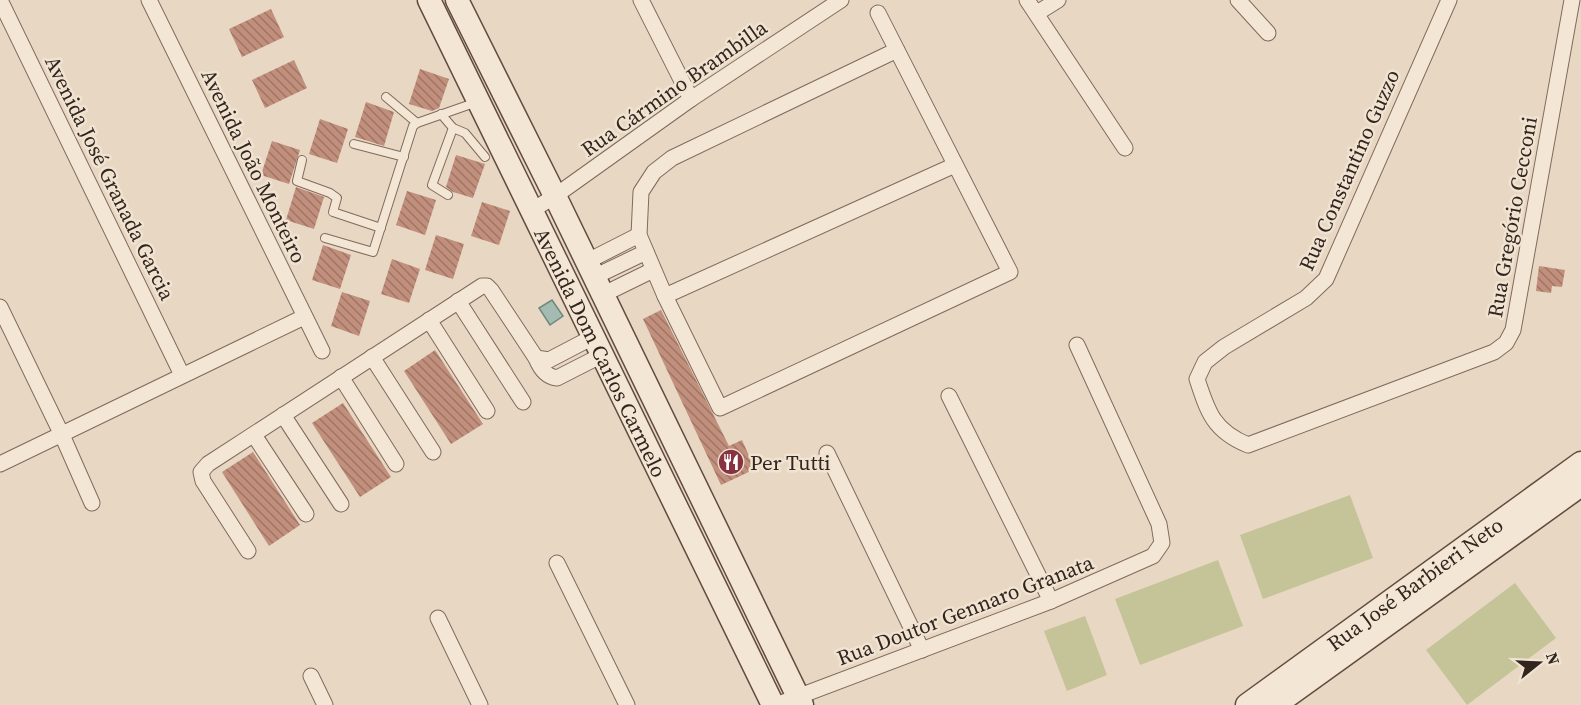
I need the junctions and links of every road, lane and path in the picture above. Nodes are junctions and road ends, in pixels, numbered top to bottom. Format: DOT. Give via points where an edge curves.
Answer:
graph roads {
  1 [pos="149,0"];
  2 [pos="457,0"];
  3 [pos="641,0"];
  4 [pos="1028,0"];
  5 [pos="1058,0"];
  6 [pos="1238,0"];
  7 [pos="1449,0"];
  8 [pos="1572,0"];
  9 [pos="433,1"];
  10 [pos="833,2"];
  11 [pos="5,3"];
  12 [pos="878,13"];
  13 [pos="1037,13"];
  14 [pos="1268,33"];
  15 [pos="897,50"];
  16 [pos="386,97"];
  17 [pos="691,99"];
  18 [pos="477,102"];
  19 [pos="441,114"];
  20 [pos="417,123"];
  21 [pos="453,128"];
  22 [pos="354,144"];
  23 [pos="1125,148"];
  24 [pos="404,157"];
  25 [pos="485,157"];
  26 [pos="302,160"];
  27 [pos="955,165"];
  28 [pos="448,195"];
  29 [pos="555,196"];
  30 [pos="531,211"];
  31 [pos="381,228"];
  32 [pos="639,235"];
  33 [pos="325,238"];
  34 [pos="646,252"];
  35 [pos="653,270"];
  36 [pos="594,278"];
  37 [pos="665,296"];
  38 [pos="458,301"];
  39 [pos="0,307"];
  40 [pos="304,317"];
  41 [pos="429,320"];
  42 [pos="1077,345"];
  43 [pos="597,346"];
  44 [pos="321,351"];
  45 [pos="372,357"];
  46 [pos="182,375"];
  47 [pos="341,377"];
  48 [pos="949,396"];
  49 [pos="523,402"];
  50 [pos="487,411"];
  51 [pos="283,415"];
  52 [pos="62,435"];
  53 [pos="254,435"];
  54 [pos="1248,446"];
  55 [pos="433,452"];
  56 [pos="827,453"];
  57 [pos="1581,463"];
  58 [pos="0,464"];
  59 [pos="396,464"];
  60 [pos="1581,485"];
  61 [pos="700,497"];
  62 [pos="92,503"];
  63 [pos="341,504"];
  64 [pos="677,508"];
  65 [pos="306,514"];
  66 [pos="248,551"];
  67 [pos="557,564"];
  68 [pos="1051,601"];
  69 [pos="438,618"];
  70 [pos="922,650"];
  71 [pos="312,676"];
  72 [pos="800,701"];
  73 [pos="325,705"];
  74 [pos="480,705"];
  75 [pos="627,705"];
  76 [pos="775,705"];
  77 [pos="1247,705"];
  78 [pos="1275,705"];
  1 -- 40 [label="street, Avenida João Monteiro"];
  2 -- 29 [label="street, Avenida Dom Carlos Carmelo"];
  3 -- 17 [label="street"];
  4 -- 13 [label="street"];
  5 -- 13 [label="street"];
  6 -- 14 [label="street"];
  7 -- 54 [label="street, Rua Constantino Guzzo" via="1326,279 1306,298 1205,362 1197,379 1217,427"];
  8 -- 54 [label="street, Rua Gregório Cecconi" via="1513,330 1506,343 1494,352"];
  9 -- 18 [label="street, Avenida Dom Carlos Carmelo"];
  10 -- 17 [label="street, Rua Cármino Brambilla"];
  11 -- 46 [label="street, Avenida José Granada Garcia"];
  12 -- 15 [label="street"];
  13 -- 23 [label="street"];
  15 -- 27 [label="street"];
  15 -- 32 [label="street" via="672,158 654,172 640,192"];
  16 -- 20 [label="lane"];
  17 -- 29 [label="street, Rua Cármino Brambilla"];
  18 -- 19 [label="lane"];
  18 -- 30 [label="street, Avenida Dom Carlos Carmelo"];
  19 -- 20 [label="lane"];
  19 -- 21 [label="lane"];
  20 -- 24 [label="lane"];
  21 -- 25 [label="lane" via="465,133"];
  21 -- 28 [label="lane" via="432,185"];
  22 -- 24 [label="lane"];
  24 -- 31 [label="lane"];
  26 -- 31 [label="lane" via="297,181 337,198 333,212"];
  27 -- 37 [label="street"];
  27 -- 37 [label="street" via="1010,272 720,408"];
  29 -- 30 [label="street, Rua Cármino Brambilla"];
  29 -- 36 [label="street, Avenida Dom Carlos Carmelo"];
  30 -- 43 [label="street, Avenida Dom Carlos Carmelo"];
  31 -- 33 [label="lane" via="373,252"];
  32 -- 34 [label="street"];
  32 -- 36 [label="street"];
  34 -- 35 [label="street"];
  34 -- 36 [label="street"];
  35 -- 36 [label="street"];
  35 -- 37 [label="street"];
  36 -- 61 [label="street, Avenida Dom Carlos Carmelo"];
  38 -- 41 [label="street"];
  38 -- 43 [label="street" via="487,285 536,358 549,360"];
  38 -- 49 [label="street"];
  39 -- 52 [label="street"];
  40 -- 44 [label="street, Avenida João Monteiro"];
  40 -- 46 [label="street"];
  41 -- 45 [label="street"];
  41 -- 50 [label="street"];
  42 -- 68 [label="street, Rua Doutor Gennaro Granata" via="1159,524 1162,543 1153,556"];
  43 -- 64 [label="street, Avenida Dom Carlos Carmelo"];
  45 -- 47 [label="street"];
  45 -- 55 [label="street"];
  46 -- 52 [label="street"];
  47 -- 51 [label="street"];
  47 -- 59 [label="street"];
  48 -- 68 [label="street"];
  51 -- 53 [label="street"];
  51 -- 63 [label="street"];
  52 -- 58 [label="street"];
  52 -- 62 [label="street"];
  53 -- 65 [label="street"];
  53 -- 66 [label="street" via="201,472"];
  56 -- 70 [label="street"];
  57 -- 77 [label="street, Rua José Barbieri Neto"];
  60 -- 78 [label="street, Rua José Barbieri Neto"];
  61 -- 64 [label="street"];
  61 -- 72 [label="street, Avenida Dom Carlos Carmelo"];
  64 -- 76 [label="street, Avenida Dom Carlos Carmelo"];
  67 -- 75 [label="street"];
  68 -- 70 [label="street, Rua Doutor Gennaro Granata"];
  69 -- 74 [label="street"];
  70 -- 72 [label="street, Rua Doutor Gennaro Granata"];
  71 -- 73 [label="street"];
  72 -- 76 [label="street, Rua Doutor Gennaro Granata"];
}
